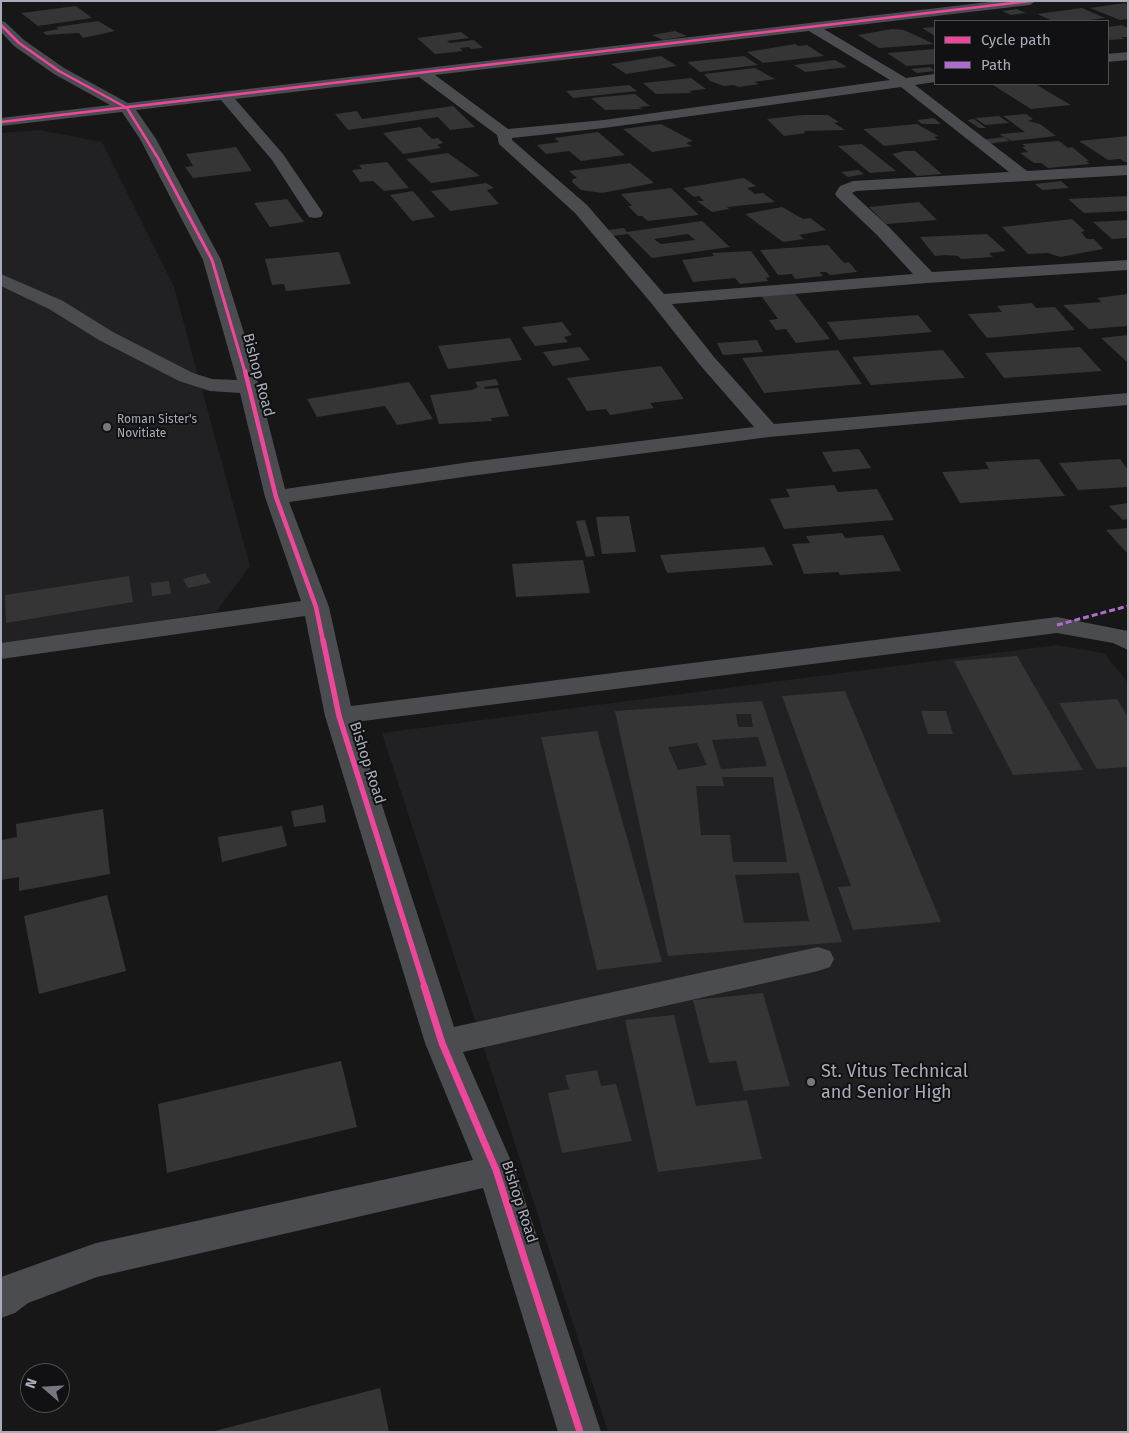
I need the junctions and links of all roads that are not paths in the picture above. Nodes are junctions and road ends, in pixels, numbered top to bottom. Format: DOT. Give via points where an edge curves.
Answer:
graph roads {
  1 [pos="1030,1"];
  2 [pos="880,7"];
  3 [pos="895,17"];
  4 [pos="1,25"];
  5 [pos="812,28"];
  6 [pos="1128,56"];
  7 [pos="1109,58"];
  8 [pos="423,73"];
  9 [pos="934,78"];
  10 [pos="903,82"];
  11 [pos="225,96"];
  12 [pos="127,108"];
  13 [pos="1,122"];
  14 [pos="505,134"];
  15 [pos="1128,170"];
  16 [pos="1025,176"];
  17 [pos="315,212"];
  18 [pos="1128,265"];
  19 [pos="927,278"];
  20 [pos="1,279"];
  21 [pos="659,300"];
  22 [pos="248,387"];
  23 [pos="1128,399"];
  24 [pos="769,431"];
  25 [pos="276,497"];
  26 [pos="316,608"];
  27 [pos="1128,642"];
  28 [pos="1,651"];
  29 [pos="339,716"];
  30 [pos="818,959"];
  31 [pos="442,1042"];
  32 [pos="496,1170"];
  33 [pos="1,1300"];
  34 [pos="580,1432"];
  1 -- 3 [label="street"];
  2 -- 3 [label="street"];
  3 -- 5 [label="street"];
  4 -- 12 [label="street" via="19,43 59,72"];
  5 -- 8 [label="street"];
  5 -- 10 [label="street"];
  6 -- 7 [label="street"];
  8 -- 11 [label="street"];
  8 -- 14 [label="street"];
  9 -- 10 [label="street"];
  10 -- 14 [label="street" via="604,124"];
  10 -- 16 [label="street"];
  11 -- 12 [label="street"];
  11 -- 17 [label="street" via="278,157"];
  12 -- 13 [label="street"];
  12 -- 22 [label="street, Bishop Road" via="152,147 212,260"];
  14 -- 21 [label="street" via="504,141 581,209"];
  15 -- 16 [label="street"];
  16 -- 19 [label="street" via="846,189 842,194 883,231"];
  18 -- 19 [label="street"];
  19 -- 21 [label="street"];
  20 -- 22 [label="street" via="56,305 106,336 186,377 210,385"];
  21 -- 24 [label="street" via="706,361"];
  22 -- 25 [label="street, Bishop Road"];
  23 -- 24 [label="street"];
  24 -- 25 [label="street"];
  25 -- 26 [label="street, Bishop Road"];
  26 -- 28 [label="street"];
  26 -- 29 [label="street, Bishop Road"];
  27 -- 29 [label="street" via="1121,637 1057,624"];
  29 -- 31 [label="street, Bishop Road"];
  30 -- 31 [label="street"];
  31 -- 32 [label="street, Bishop Road"];
  32 -- 33 [label="street" via="96,1260 14,1290"];
  32 -- 34 [label="street, Bishop Road"];
}
